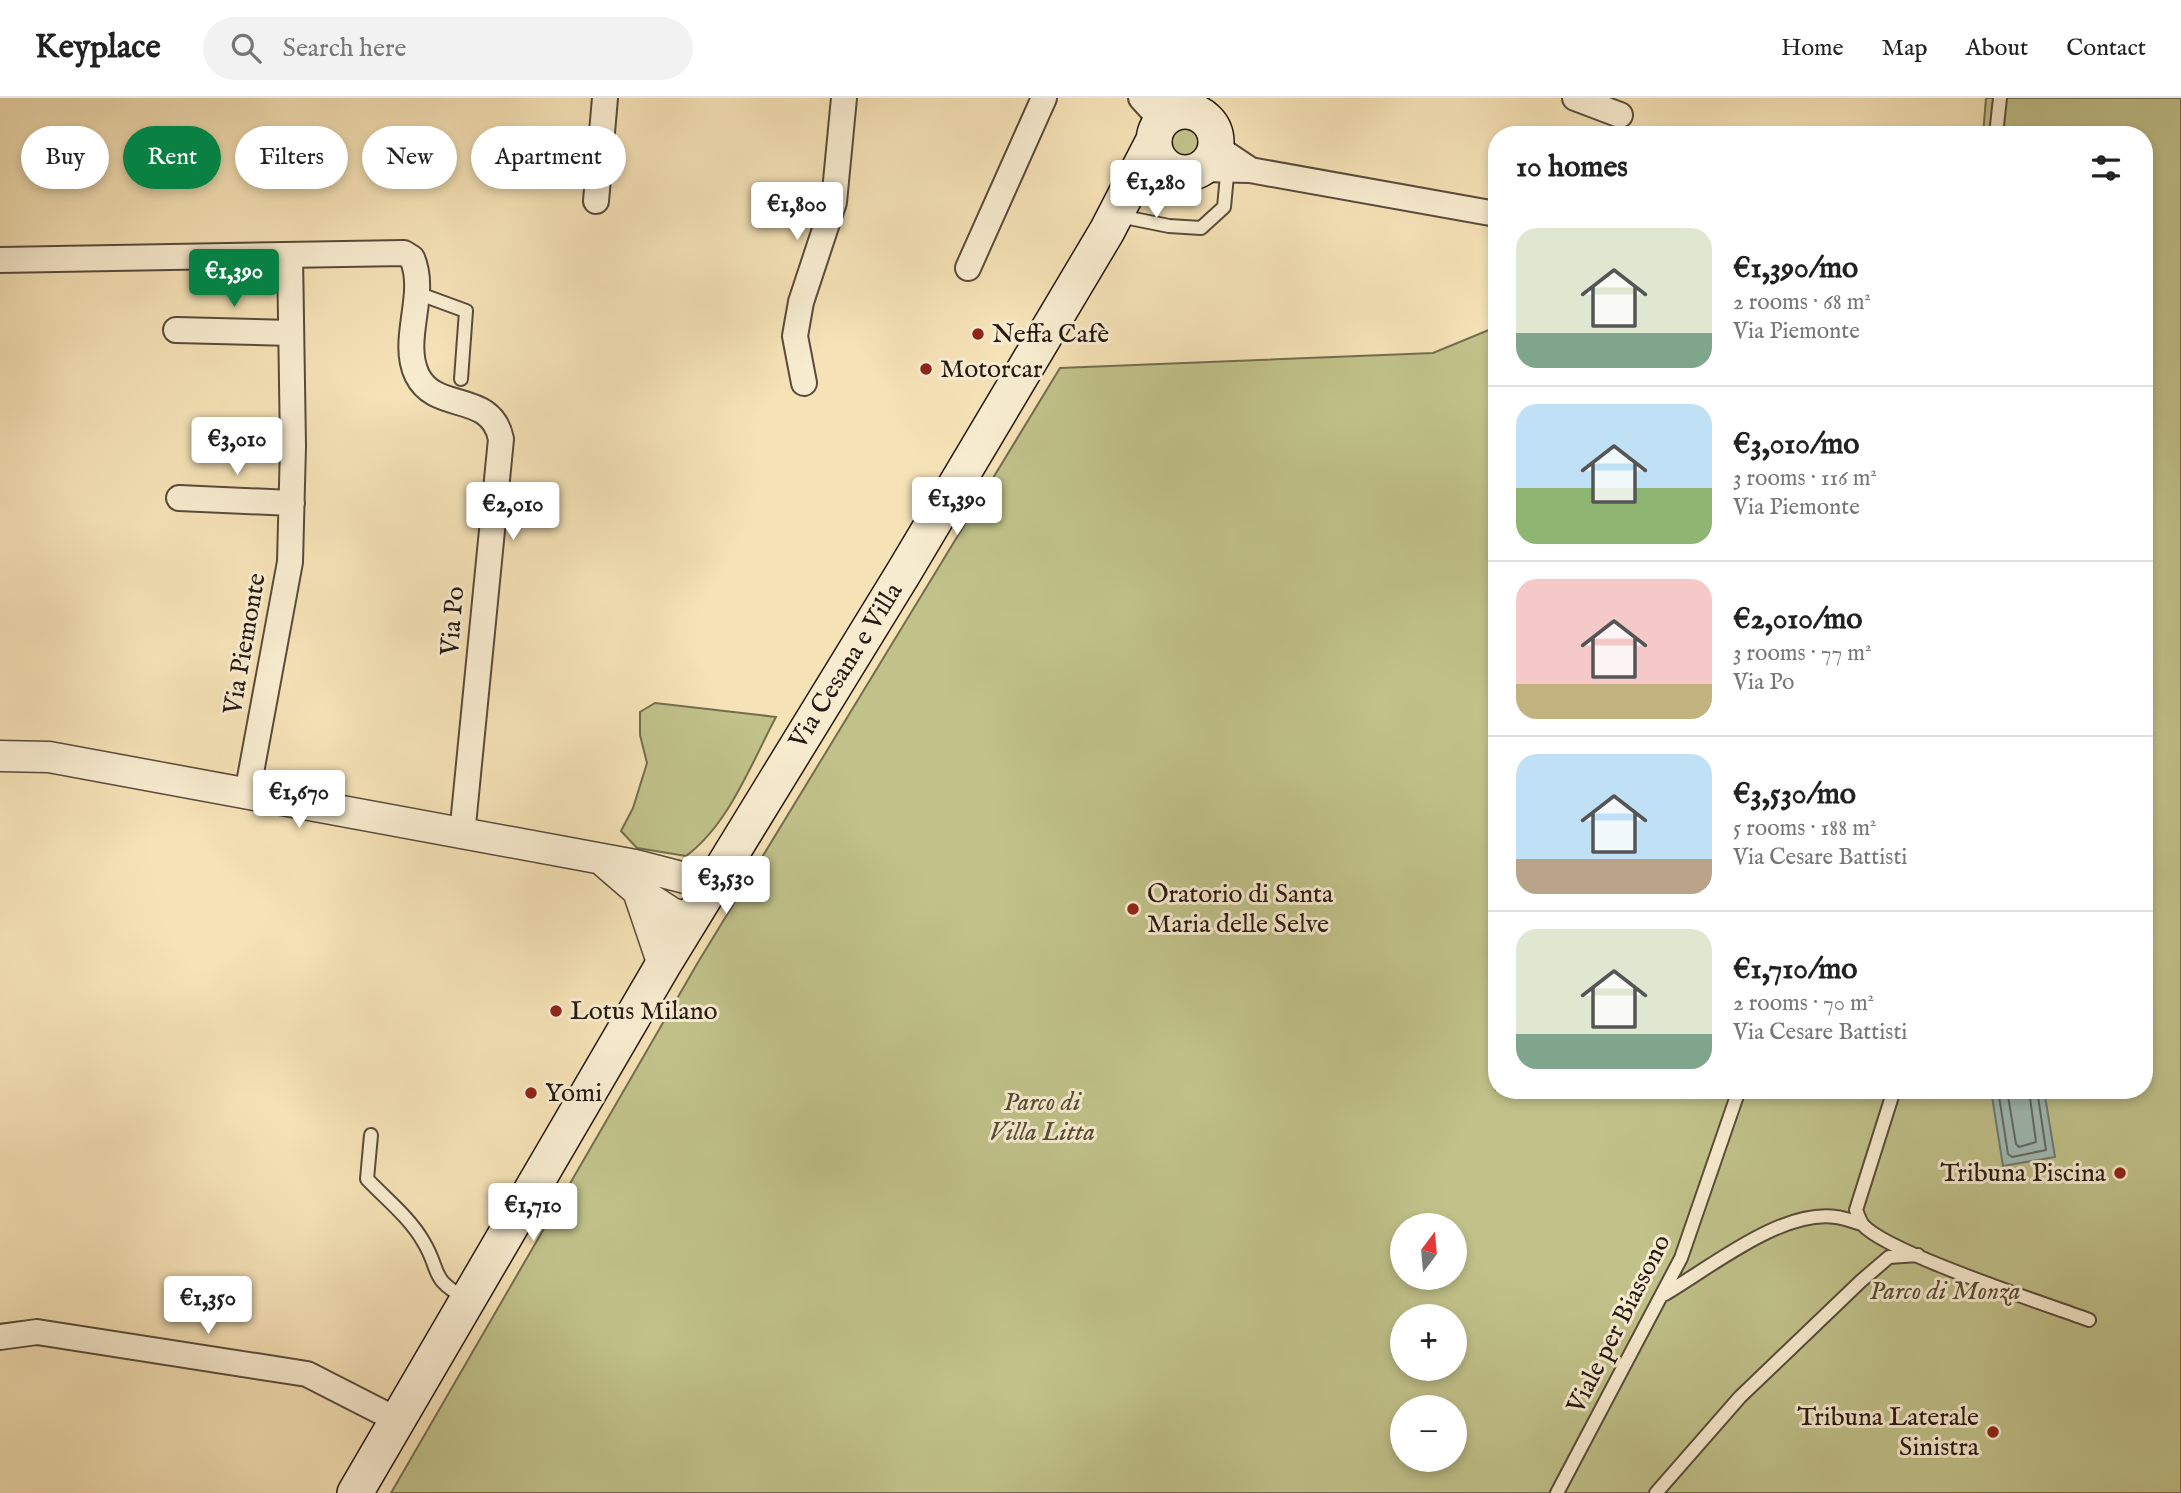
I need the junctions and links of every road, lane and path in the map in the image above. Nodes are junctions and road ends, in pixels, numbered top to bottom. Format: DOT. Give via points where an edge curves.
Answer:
graph roads {
  1 [pos="605,98"];
  2 [pos="844,98"];
  3 [pos="1044,98"];
  4 [pos="1575,98"];
  5 [pos="2000,98"];
  6 [pos="1620,116"];
  7 [pos="1997,126"];
  8 [pos="1193,133"];
  9 [pos="596,201"];
  10 [pos="1488,212"];
  11 [pos="1114,221"];
  12 [pos="290,255"];
  13 [pos="0,260"];
  14 [pos="968,268"];
  15 [pos="417,293"];
  16 [pos="176,330"];
  17 [pos="291,333"];
  18 [pos="461,379"];
  19 [pos="804,383"];
  20 [pos="179,498"];
  21 [pos="292,503"];
  22 [pos="0,757"];
  23 [pos="247,794"];
  24 [pos="462,835"];
  25 [pos="602,860"];
  26 [pos="712,885"];
  27 [pos="638,891"];
  28 [pos="692,919"];
  29 [pos="663,965"];
  30 [pos="1736,1099"];
  31 [pos="1891,1099"];
  32 [pos="371,1135"];
  33 [pos="1862,1224"];
  34 [pos="1918,1255"];
  35 [pos="1665,1294"];
  36 [pos="468,1299"];
  37 [pos="2090,1320"];
  38 [pos="0,1337"];
  39 [pos="397,1420"];
  40 [pos="355,1493"];
  41 [pos="1557,1493"];
  42 [pos="1656,1493"];
  1 -- 9 [label="street"];
  2 -- 19 [label="street" via="834,202 801,302 795,336"];
  3 -- 14 [label="street"];
  4 -- 6 [label="street"];
  5 -- 7 [label="lane"];
  8 -- 10 [label="street"];
  8 -- 11 [label="main road, Via Cesana e Villa" via="1155,184"];
  8 -- 11 [label="lane" via="1224,207 1201,228"];
  11 -- 26 [label="main road, Via Cesana e Villa"];
  12 -- 13 [label="street, Via Po"];
  12 -- 15 [label="street, Via Po" via="404,253 416,266"];
  12 -- 17 [label="street, Via Piemonte"];
  15 -- 18 [label="lane" via="466,311"];
  15 -- 24 [label="street, Via Po" via="412,344 416,374 435,394 489,414 501,439"];
  16 -- 17 [label="street"];
  17 -- 21 [label="street, Via Piemonte"];
  20 -- 21 [label="street"];
  21 -- 23 [label="street, Via Piemonte" via="288,574"];
  22 -- 23 [label="street" via="49,757"];
  23 -- 24 [label="street"];
  24 -- 25 [label="street"];
  25 -- 26 [label="street"];
  25 -- 27 [label="street"];
  26 -- 28 [label="main road, Via Cesana e Villa"];
  27 -- 28 [label="street"];
  27 -- 29 [label="street"];
  28 -- 29 [label="main road, Via Cesana e Villa"];
  29 -- 36 [label="main road, Via Cesana e Villa"];
  30 -- 35 [label="lane, Viale per Biassono"];
  31 -- 33 [label="lane" via="1856,1210"];
  32 -- 36 [label="lane" via="367,1180 425,1243 443,1285"];
  33 -- 34 [label="lane"];
  33 -- 35 [label="lane" via="1835,1216 1803,1220 1767,1233"];
  34 -- 37 [label="lane"];
  34 -- 42 [label="lane" via="1889,1257 1861,1281 1740,1397"];
  35 -- 41 [label="lane, Viale per Biassono"];
  36 -- 39 [label="main road, Via Cesana e Villa"];
  38 -- 39 [label="street" via="37,1332 307,1374"];
  39 -- 40 [label="main road, Via Cesana e Villa"];
}
